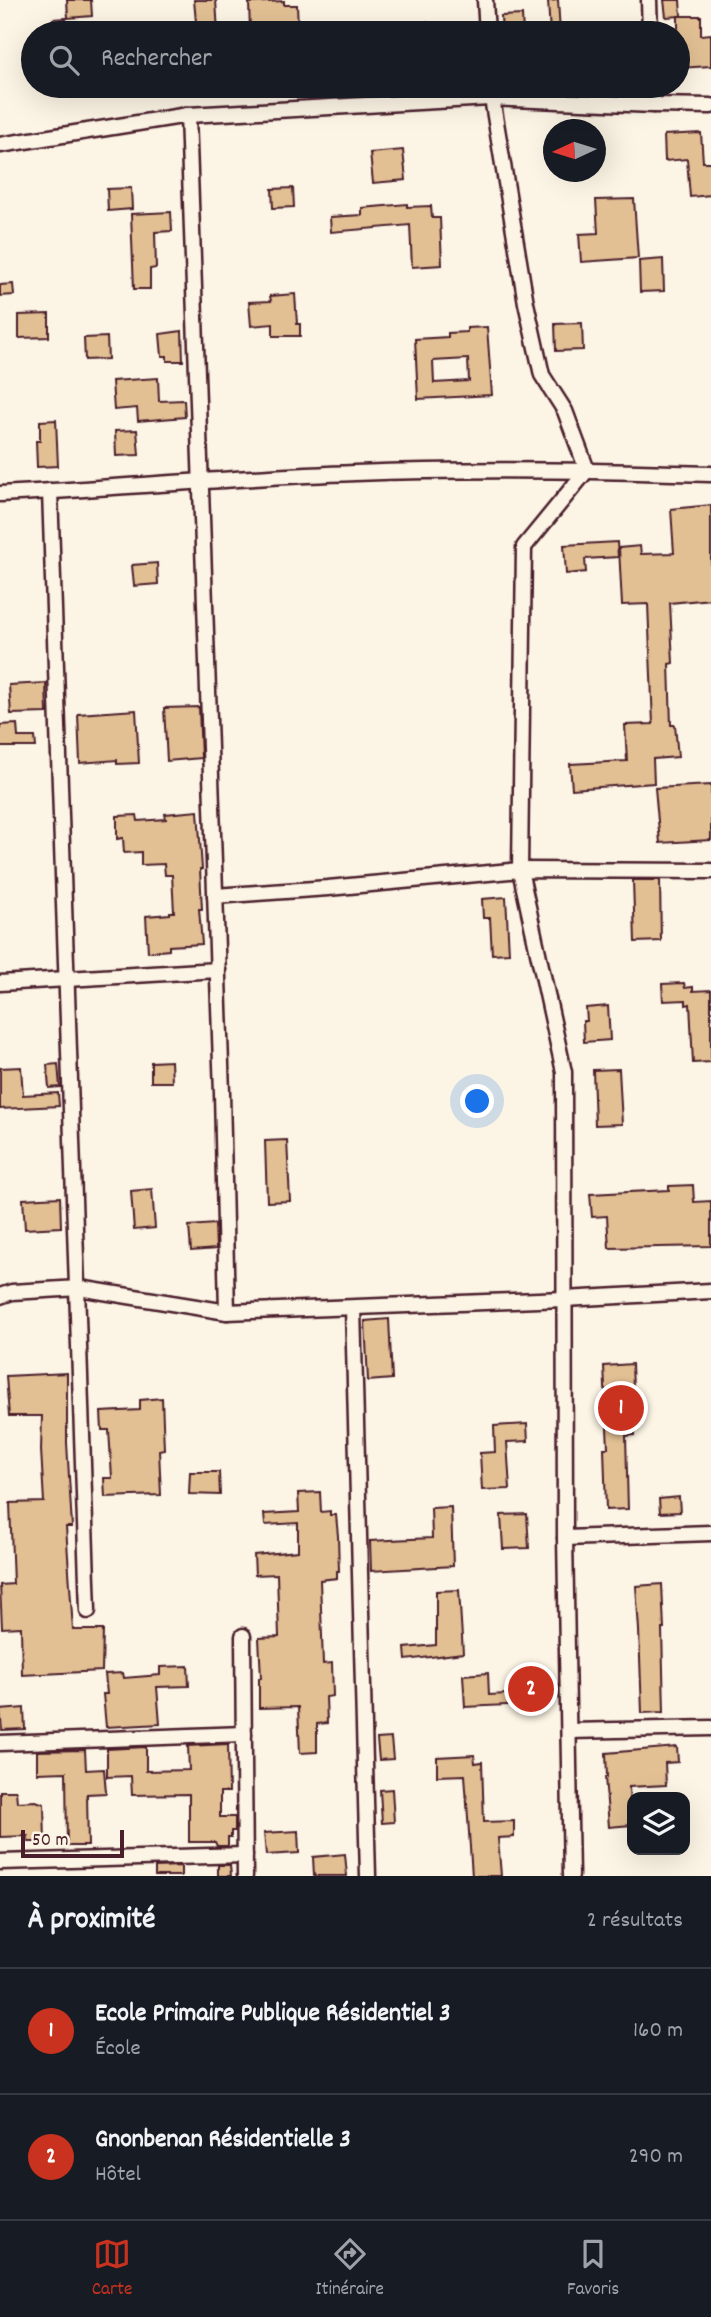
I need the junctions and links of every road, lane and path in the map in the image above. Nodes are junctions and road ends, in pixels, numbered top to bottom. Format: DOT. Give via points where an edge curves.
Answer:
graph roads {
  1 [pos="485,0"];
  2 [pos="649,0"];
  3 [pos="486,21"];
  4 [pos="650,21"];
  5 [pos="411,98"];
  6 [pos="491,98"];
  7 [pos="565,98"];
  8 [pos="653,98"];
  9 [pos="653,105"];
  10 [pos="711,106"];
  11 [pos="188,115"];
  12 [pos="0,145"];
  13 [pos="587,470"];
  14 [pos="711,474"];
  15 [pos="200,480"];
  16 [pos="50,491"];
  17 [pos="0,494"];
  18 [pos="520,870"];
  19 [pos="711,871"];
  20 [pos="215,896"];
  21 [pos="218,970"];
  22 [pos="65,980"];
  23 [pos="0,982"];
  24 [pos="79,1288"];
  25 [pos="711,1291"];
  26 [pos="0,1296"];
  27 [pos="565,1299"];
  28 [pos="353,1308"];
  29 [pos="227,1312"];
  30 [pos="711,1533"];
  31 [pos="565,1538"];
  32 [pos="88,1611"];
  33 [pos="243,1636"];
  34 [pos="711,1728"];
  35 [pos="569,1731"];
  36 [pos="244,1734"];
  37 [pos="0,1744"];
  38 [pos="245,1855"];
  39 [pos="0,1862"];
  40 [pos="245,1876"];
  41 [pos="368,1876"];
  42 [pos="571,1876"];
  1 -- 3 [label="street"];
  2 -- 4 [label="street"];
  5 -- 11 [label="street"];
  6 -- 13 [label="street" via="542,375 565,411"];
  7 -- 9 [label="street"];
  8 -- 9 [label="street"];
  9 -- 10 [label="street"];
  11 -- 12 [label="street"];
  11 -- 15 [label="street"];
  13 -- 14 [label="street"];
  13 -- 15 [label="street"];
  13 -- 18 [label="street" via="524,547"];
  15 -- 16 [label="street"];
  15 -- 20 [label="street"];
  16 -- 17 [label="street"];
  16 -- 22 [label="street"];
  18 -- 19 [label="street"];
  18 -- 20 [label="street"];
  18 -- 27 [label="street" via="564,1072"];
  20 -- 21 [label="street"];
  21 -- 22 [label="street"];
  21 -- 29 [label="street"];
  22 -- 23 [label="street"];
  22 -- 24 [label="street"];
  24 -- 26 [label="street"];
  24 -- 29 [label="street"];
  24 -- 32 [label="street"];
  25 -- 27 [label="street"];
  27 -- 28 [label="street"];
  27 -- 31 [label="street"];
  28 -- 29 [label="street"];
  28 -- 41 [label="street"];
  30 -- 31 [label="street"];
  31 -- 35 [label="street"];
  33 -- 36 [label="street"];
  34 -- 35 [label="street"];
  35 -- 42 [label="street"];
  36 -- 37 [label="street"];
  36 -- 38 [label="street"];
  38 -- 39 [label="street"];
  38 -- 40 [label="street"];
}
